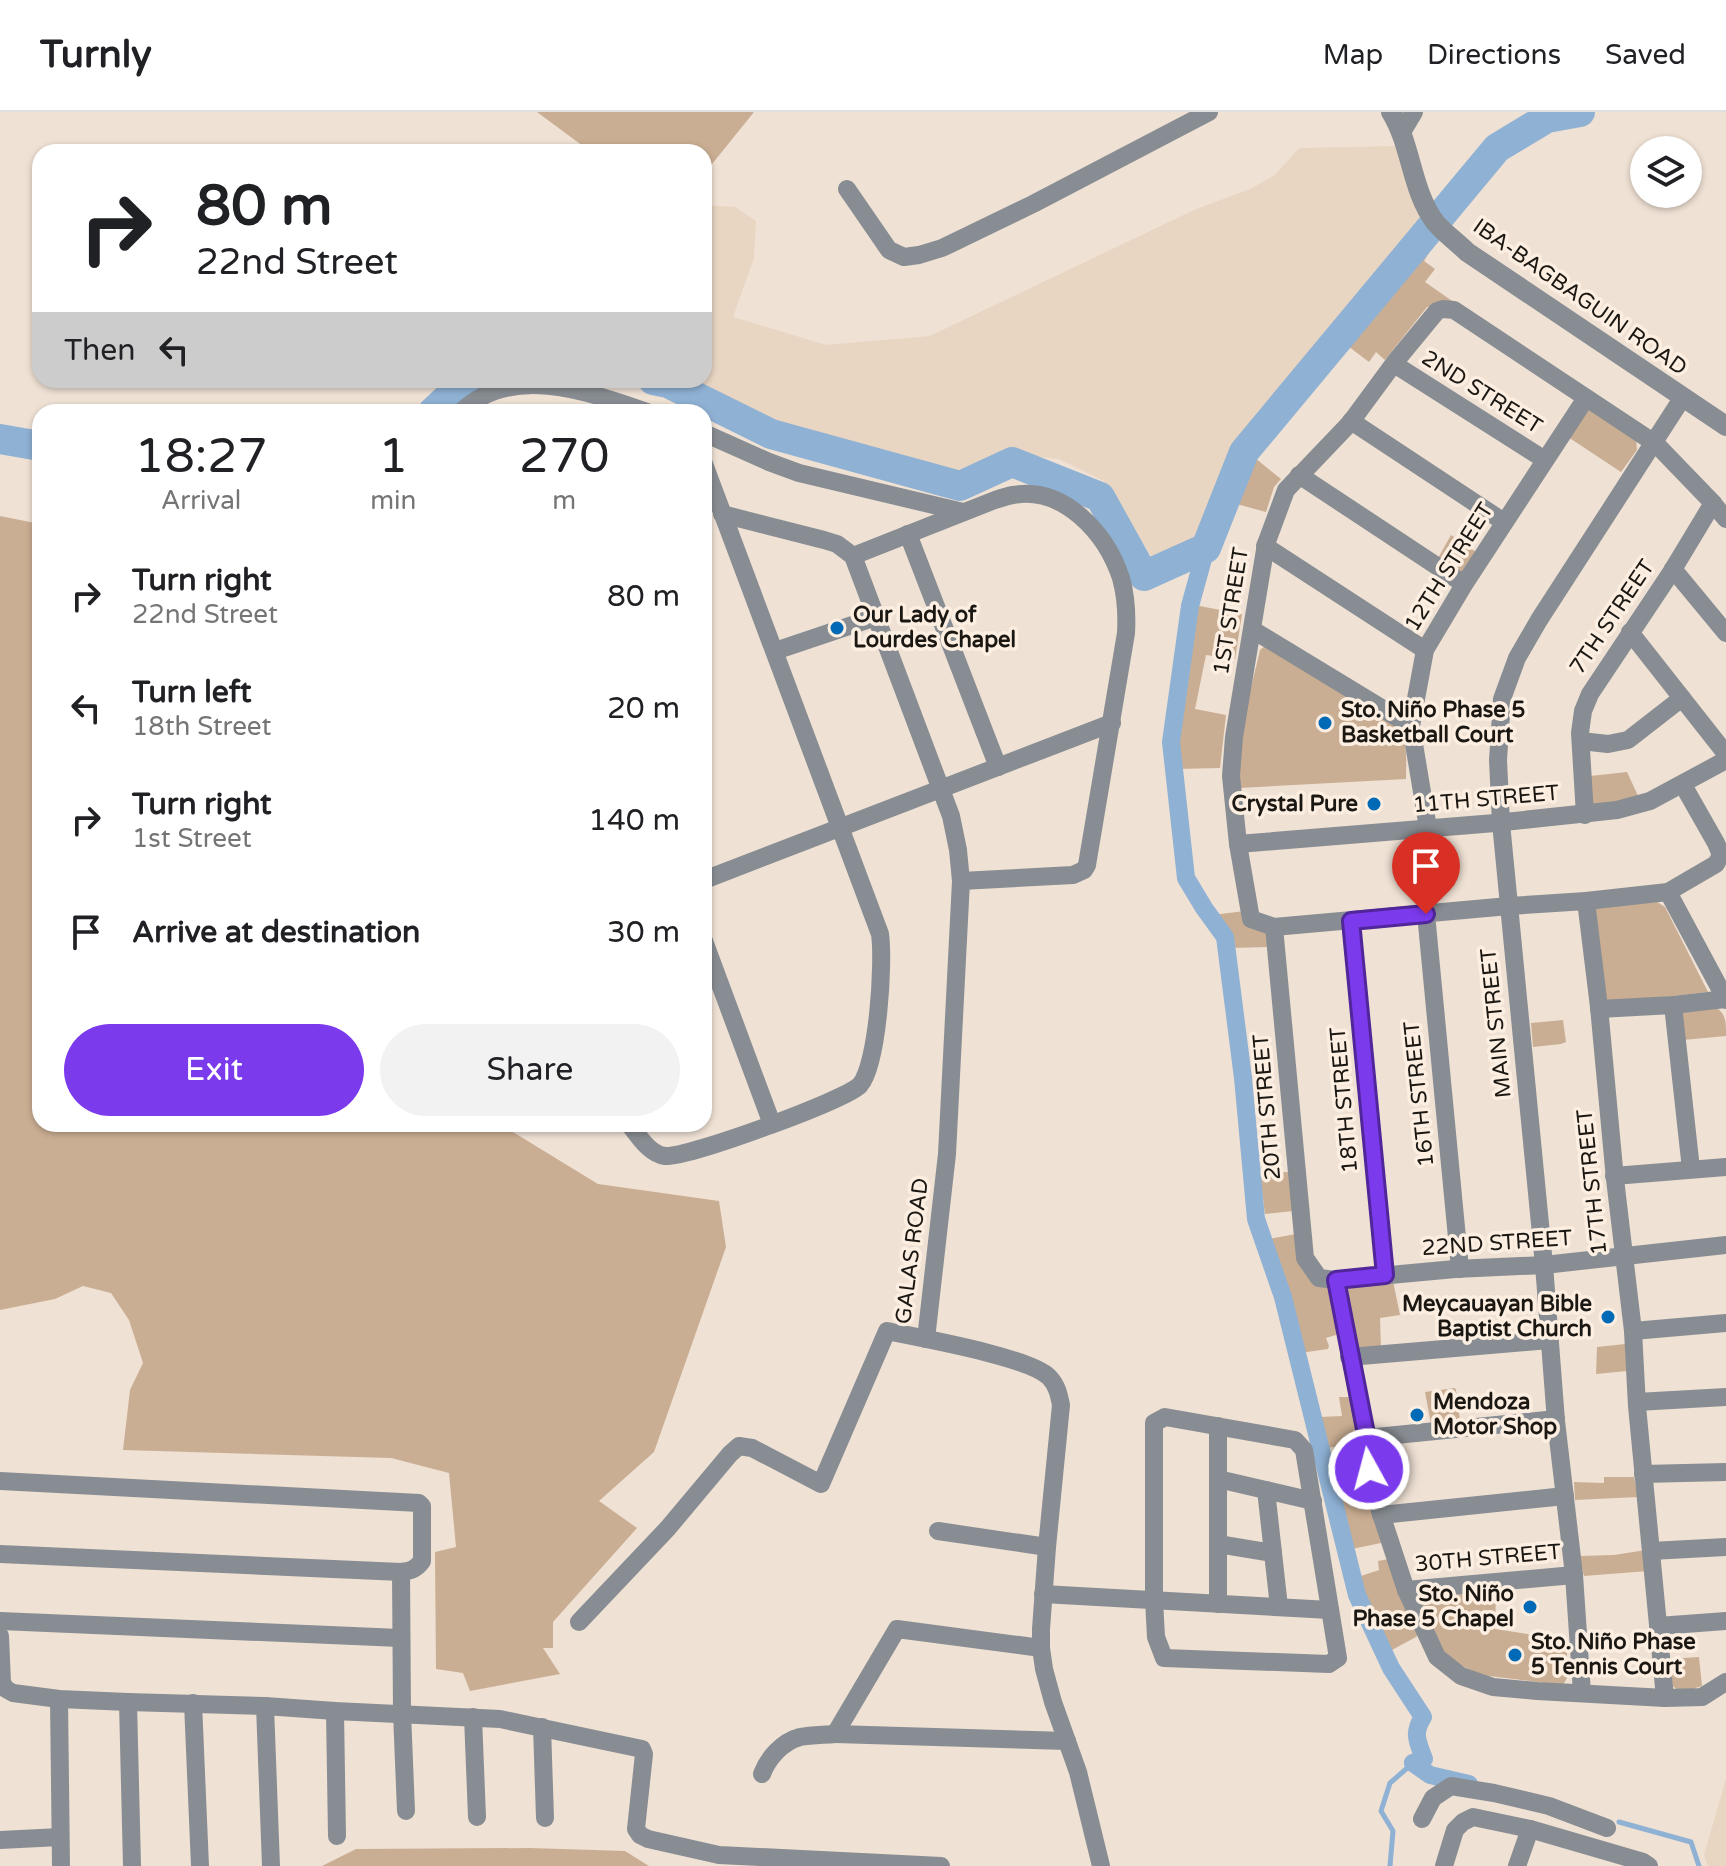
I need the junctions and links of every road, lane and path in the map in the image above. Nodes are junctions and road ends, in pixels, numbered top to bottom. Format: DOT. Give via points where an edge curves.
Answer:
graph roads {
  1 [pos="1209,112"];
  2 [pos="1391,112"];
  3 [pos="1414,112"];
  4 [pos="1402,132"];
  5 [pos="847,189"];
  6 [pos="1394,364"];
  7 [pos="504,388"];
  8 [pos="557,388"];
  9 [pos="1683,397"];
  10 [pos="1586,398"];
  11 [pos="469,404"];
  12 [pos="620,404"];
  13 [pos="1351,421"];
  14 [pos="1723,424"];
  15 [pos="712,437"];
  16 [pos="1653,442"];
  17 [pos="1545,460"];
  18 [pos="1299,475"];
  19 [pos="1713,503"];
  20 [pos="715,507"];
  21 [pos="963,512"];
  22 [pos="1726,519"];
  23 [pos="1504,522"];
  24 [pos="908,534"];
  25 [pos="1265,546"];
  26 [pos="853,556"];
  27 [pos="1673,569"];
  28 [pos="1464,584"];
  29 [pos="876,617"];
  30 [pos="1253,630"];
  31 [pos="1630,632"];
  32 [pos="1726,633"];
  33 [pos="1425,650"];
  34 [pos="775,651"];
  35 [pos="1682,698"];
  36 [pos="1112,723"];
  37 [pos="1411,726"];
  38 [pos="1581,741"];
  39 [pos="1726,754"];
  40 [pos="1726,760"];
  41 [pos="998,767"];
  42 [pos="1683,785"];
  43 [pos="941,789"];
  44 [pos="1585,815"];
  45 [pos="1501,823"];
  46 [pos="840,827"];
  47 [pos="1428,828"];
  48 [pos="1238,844"];
  49 [pos="712,877"];
  50 [pos="961,881"];
  51 [pos="1668,892"];
  52 [pos="1586,901"];
  53 [pos="1509,906"];
  54 [pos="1426,914"];
  55 [pos="1351,921"];
  56 [pos="1274,927"];
  57 [pos="712,963"];
  58 [pos="1726,1000"];
  59 [pos="1673,1005"];
  60 [pos="1599,1009"];
  61 [pos="772,1124"];
  62 [pos="636,1132"];
  63 [pos="1726,1167"];
  64 [pos="1691,1169"];
  65 [pos="1614,1176"];
  66 [pos="1726,1245"];
  67 [pos="1623,1256"];
  68 [pos="1544,1265"];
  69 [pos="1460,1269"];
  70 [pos="1385,1275"];
  71 [pos="1327,1279"];
  72 [pos="1726,1323"];
  73 [pos="1633,1331"];
  74 [pos="926,1339"];
  75 [pos="1549,1340"];
  76 [pos="1349,1357"];
  77 [pos="1726,1397"];
  78 [pos="1637,1402"];
  79 [pos="1556,1419"];
  80 [pos="1218,1426"];
  81 [pos="1366,1438"];
  82 [pos="1726,1472"];
  83 [pos="1643,1474"];
  84 [pos="1218,1479"];
  85 [pos="0,1481"];
  86 [pos="1266,1490"];
  87 [pos="1565,1496"];
  88 [pos="1313,1501"];
  89 [pos="1381,1515"];
  90 [pos="938,1531"];
  91 [pos="1218,1544"];
  92 [pos="1047,1547"];
  93 [pos="1726,1547"];
  94 [pos="1651,1551"];
  95 [pos="1273,1553"];
  96 [pos="0,1554"];
  97 [pos="401,1572"];
  98 [pos="1574,1575"];
  99 [pos="1406,1590"];
  100 [pos="1043,1594"];
  101 [pos="1154,1600"];
  102 [pos="1218,1604"];
  103 [pos="1279,1607"];
  104 [pos="1330,1610"];
  105 [pos="0,1621"];
  106 [pos="1726,1621"];
  107 [pos="579,1622"];
  108 [pos="1658,1626"];
  109 [pos="0,1636"];
  110 [pos="400,1638"];
  111 [pos="1041,1648"];
  112 [pos="1726,1682"];
  113 [pos="1582,1693"];
  114 [pos="1665,1698"];
  115 [pos="59,1699"];
  116 [pos="128,1702"];
  117 [pos="193,1703"];
  118 [pos="265,1706"];
  119 [pos="335,1711"];
  120 [pos="402,1713"];
  121 [pos="473,1717"];
  122 [pos="542,1727"];
  123 [pos="835,1734"];
  124 [pos="1067,1741"];
  125 [pos="762,1774"];
  126 [pos="406,1811"];
  127 [pos="477,1817"];
  128 [pos="545,1818"];
  129 [pos="1422,1819"];
  130 [pos="1607,1828"];
  131 [pos="1530,1829"];
  132 [pos="337,1836"];
  133 [pos="60,1837"];
  134 [pos="0,1840"];
  135 [pos="1596,1857"];
  136 [pos="61,1866"];
  137 [pos="132,1866"];
  138 [pos="200,1866"];
  139 [pos="271,1866"];
  140 [pos="941,1866"];
  141 [pos="1101,1866"];
  142 [pos="1444,1866"];
  143 [pos="1517,1866"];
  144 [pos="1649,1866"];
  1 -- 5 [label="street" via="1033,204 919,255 904,257 889,250"];
  2 -- 4 [label="street, IBA-BAGBAGUIN ROAD"];
  3 -- 4 [label="street"];
  4 -- 9 [label="street, IBA-BAGBAGUIN ROAD" via="1435,222 1467,252"];
  6 -- 10 [label="street, 1ST STREET" via="1432,315 1454,310"];
  6 -- 13 [label="street, 1ST STREET"];
  6 -- 17 [label="street, 2ND STREET"];
  7 -- 11 [label="street"];
  8 -- 12 [label="street"];
  9 -- 14 [label="street, IBA-BAGBAGUIN ROAD"];
  9 -- 16 [label="street, MAIN STREET"];
  10 -- 16 [label="street, 1ST STREET"];
  10 -- 17 [label="street, 12TH STREET"];
  13 -- 18 [label="street, 1ST STREET"];
  13 -- 23 [label="street"];
  15 -- 21 [label="street" via="799,473"];
  16 -- 19 [label="street, 1ST STREET"];
  16 -- 45 [label="street, MAIN STREET" via="1517,658 1502,699"];
  17 -- 23 [label="street, 12TH STREET"];
  18 -- 25 [label="street, 1ST STREET" via="1286,490"];
  18 -- 28 [label="street"];
  19 -- 22 [label="street, 1ST STREET"];
  19 -- 27 [label="street, 7TH STREET"];
  20 -- 26 [label="street" via="837,544"];
  20 -- 34 [label="street"];
  21 -- 24 [label="street"];
  21 -- 36 [label="street" via="1014,494 1035,495 1077,512 1094,528 1121,577 1125,598 1126,633"];
  23 -- 28 [label="street, 12TH STREET"];
  24 -- 26 [label="street"];
  24 -- 41 [label="street"];
  25 -- 30 [label="street, 1ST STREET"];
  25 -- 33 [label="street"];
  26 -- 29 [label="street, GALAS ROAD"];
  27 -- 31 [label="street, 7TH STREET"];
  27 -- 32 [label="street"];
  28 -- 33 [label="street, 12TH STREET"];
  29 -- 34 [label="street"];
  29 -- 43 [label="street, GALAS ROAD"];
  30 -- 37 [label="street"];
  30 -- 48 [label="street, 1ST STREET" via="1231,776"];
  31 -- 35 [label="street"];
  31 -- 38 [label="street, 7TH STREET" via="1590,694"];
  33 -- 37 [label="street, 12TH STREET"];
  34 -- 46 [label="street"];
  35 -- 38 [label="street" via="1628,740"];
  35 -- 39 [label="street"];
  36 -- 41 [label="street"];
  36 -- 50 [label="street" via="1084,870 1073,875"];
  37 -- 47 [label="street, 12TH STREET"];
  38 -- 44 [label="street, 7TH STREET"];
  40 -- 42 [label="street, 11TH STREET"];
  41 -- 43 [label="street"];
  42 -- 44 [label="street, 11TH STREET" via="1650,801"];
  42 -- 51 [label="street" via="1721,855 1716,864"];
  43 -- 46 [label="street"];
  43 -- 50 [label="street, GALAS ROAD" via="951,816"];
  44 -- 45 [label="street, 11TH STREET"];
  45 -- 47 [label="street, 11TH STREET"];
  45 -- 53 [label="street, MAIN STREET"];
  46 -- 49 [label="street"];
  46 -- 61 [label="street" via="882,949 868,1066 859,1086 849,1093"];
  47 -- 48 [label="street, 11TH STREET"];
  48 -- 56 [label="street, 1ST STREET" via="1251,919"];
  50 -- 74 [label="street, GALAS ROAD" via="947,1154"];
  51 -- 52 [label="street"];
  51 -- 58 [label="street"];
  52 -- 53 [label="street"];
  52 -- 60 [label="street, 17TH STREET"];
  53 -- 54 [label="street"];
  53 -- 68 [label="street, MAIN STREET"];
  54 -- 55 [label="street"];
  54 -- 69 [label="street, 16TH STREET"];
  55 -- 56 [label="street"];
  55 -- 70 [label="street, 18TH STREET"];
  56 -- 71 [label="street, 20TH STREET" via="1305,1258"];
  57 -- 61 [label="street"];
  58 -- 59 [label="street"];
  59 -- 60 [label="street"];
  59 -- 64 [label="street"];
  60 -- 65 [label="street, 17TH STREET"];
  61 -- 62 [label="street" via="666,1156 654,1152"];
  63 -- 64 [label="street"];
  64 -- 65 [label="street"];
  65 -- 67 [label="street, 17TH STREET"];
  66 -- 67 [label="street, 22ND STREET"];
  67 -- 68 [label="street, 22ND STREET"];
  67 -- 73 [label="street, 17TH STREET"];
  68 -- 69 [label="street, 22ND STREET"];
  68 -- 75 [label="street, MAIN STREET"];
  69 -- 70 [label="street, 22ND STREET"];
  70 -- 71 [label="street, 22ND STREET"];
  71 -- 76 [label="street, 20TH STREET"];
  72 -- 73 [label="street"];
  73 -- 78 [label="street, 17TH STREET"];
  74 -- 92 [label="street, GALAS ROAD" via="1028,1365 1058,1390 1061,1405"];
  74 -- 107 [label="street" via="887,1331 821,1484 739,1446"];
  75 -- 76 [label="street"];
  75 -- 79 [label="street, MAIN STREET"];
  76 -- 81 [label="street, 20TH STREET"];
  77 -- 78 [label="street"];
  78 -- 83 [label="street, 17TH STREET"];
  79 -- 81 [label="street"];
  79 -- 87 [label="street, MAIN STREET"];
  80 -- 84 [label="street"];
  80 -- 88 [label="street" via="1295,1440 1304,1450"];
  80 -- 101 [label="street" via="1165,1417 1154,1423"];
  81 -- 89 [label="street, 20TH STREET"];
  82 -- 83 [label="street"];
  83 -- 94 [label="street, 17TH STREET"];
  84 -- 86 [label="street"];
  84 -- 91 [label="street"];
  85 -- 97 [label="street" via="415,1501 422,1506 422,1561"];
  86 -- 88 [label="street"];
  86 -- 95 [label="street"];
  87 -- 89 [label="street"];
  87 -- 98 [label="street, MAIN STREET"];
  88 -- 104 [label="street"];
  89 -- 99 [label="street, 20TH STREET"];
  90 -- 92 [label="street"];
  91 -- 95 [label="street"];
  91 -- 102 [label="street"];
  92 -- 100 [label="street, GALAS ROAD"];
  93 -- 94 [label="street"];
  94 -- 108 [label="street, 17TH STREET"];
  95 -- 103 [label="street"];
  96 -- 97 [label="street"];
  97 -- 110 [label="street"];
  98 -- 99 [label="street, 30TH STREET"];
  98 -- 113 [label="street, MAIN STREET"];
  99 -- 113 [label="street, 20TH STREET" via="1437,1657 1461,1676 1493,1687"];
  100 -- 101 [label="street"];
  100 -- 111 [label="street, GALAS ROAD"];
  101 -- 102 [label="street"];
  101 -- 104 [label="street" via="1156,1637 1164,1658 1329,1664 1338,1658"];
  102 -- 103 [label="street"];
  103 -- 104 [label="street"];
  105 -- 110 [label="street"];
  106 -- 108 [label="street"];
  108 -- 114 [label="street, 17TH STREET"];
  109 -- 115 [label="street" via="6,1689"];
  110 -- 120 [label="street"];
  111 -- 123 [label="street" via="897,1629"];
  111 -- 124 [label="street, GALAS ROAD"];
  112 -- 114 [label="street, 20TH STREET" via="1702,1697"];
  113 -- 114 [label="street, 20TH STREET"];
  115 -- 116 [label="street"];
  115 -- 133 [label="street"];
  116 -- 117 [label="street"];
  116 -- 137 [label="street"];
  117 -- 118 [label="street"];
  117 -- 138 [label="street"];
  118 -- 119 [label="street"];
  118 -- 139 [label="street"];
  119 -- 120 [label="street"];
  119 -- 132 [label="street"];
  120 -- 121 [label="street"];
  120 -- 126 [label="street"];
  121 -- 122 [label="street"];
  121 -- 127 [label="street"];
  122 -- 128 [label="street"];
  122 -- 140 [label="street" via="642,1749 636,1829 648,1839 719,1855"];
  123 -- 124 [label="street"];
  123 -- 125 [label="street" via="798,1738 774,1753"];
  124 -- 141 [label="street, GALAS ROAD"];
  129 -- 130 [label="street" via="1433,1798 1451,1786 1549,1806"];
  131 -- 135 [label="street"];
  131 -- 142 [label="street" via="1473,1817 1455,1830"];
  131 -- 143 [label="street"];
  133 -- 134 [label="street"];
  133 -- 136 [label="street"];
  135 -- 144 [label="street"];
}
